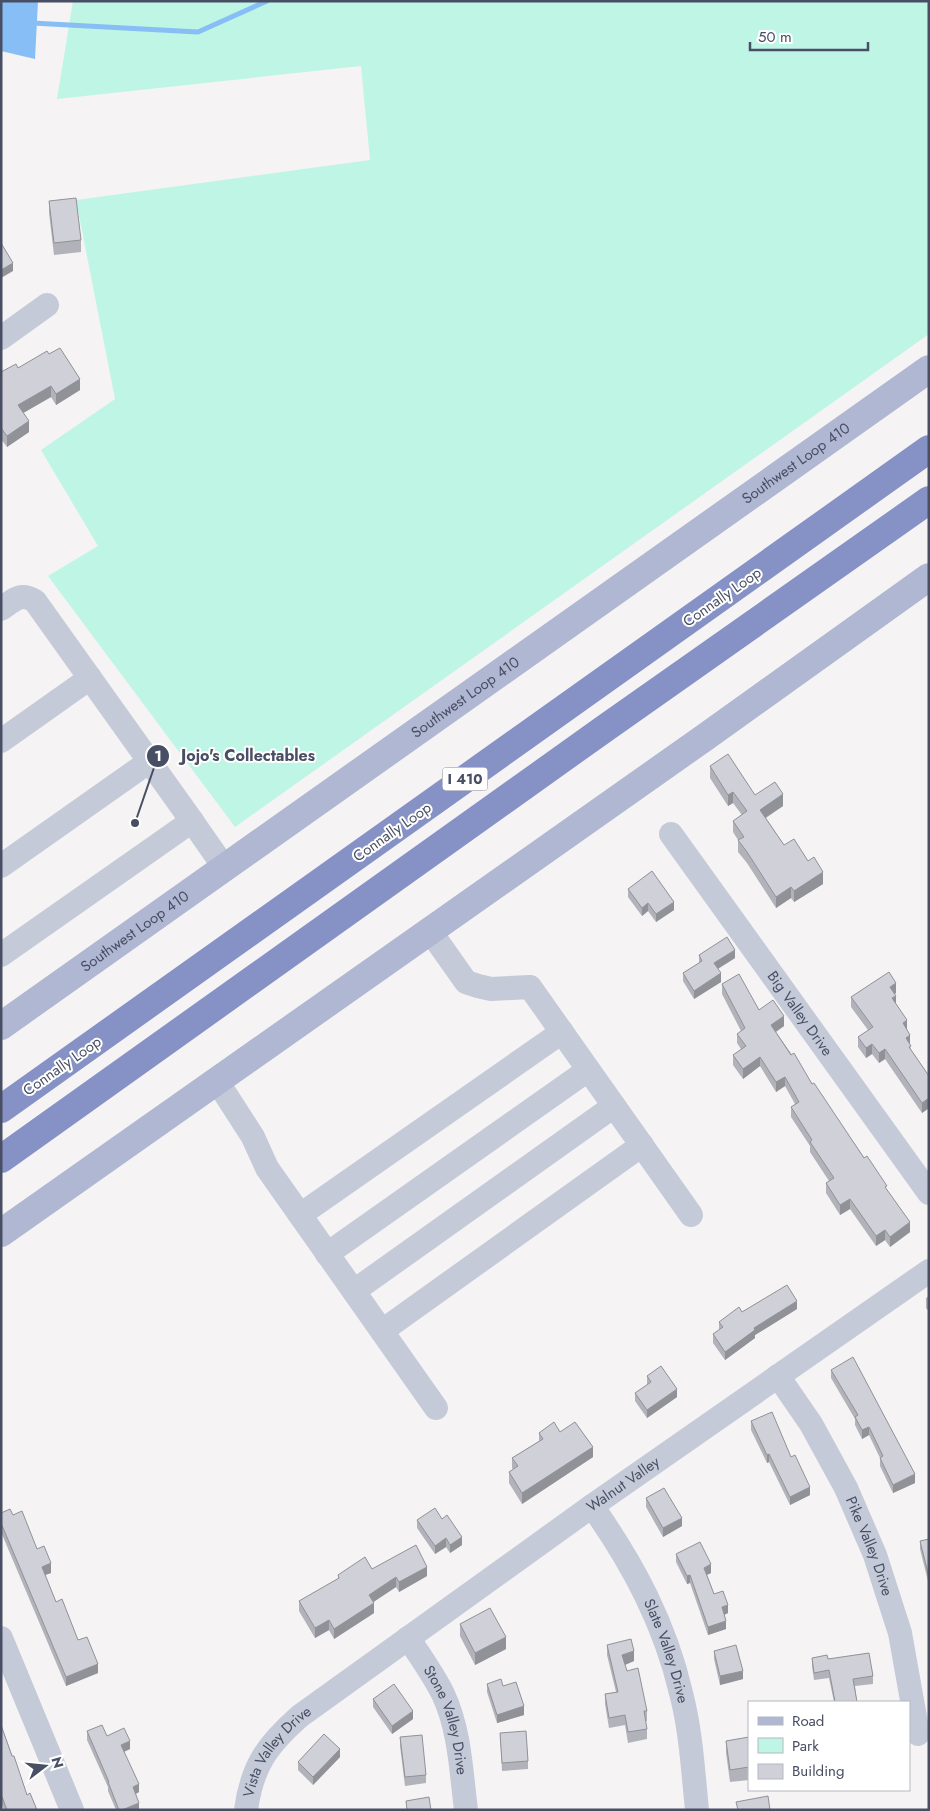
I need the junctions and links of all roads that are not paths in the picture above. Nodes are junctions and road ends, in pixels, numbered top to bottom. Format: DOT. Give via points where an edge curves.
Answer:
graph roads {
  1 [pos="47,306"];
  2 [pos="1,338"];
  3 [pos="929,369"];
  4 [pos="929,449"];
  5 [pos="929,500"];
  6 [pos="929,577"];
  7 [pos="1,609"];
  8 [pos="90,678"];
  9 [pos="1,741"];
  10 [pos="150,762"];
  11 [pos="192,821"];
  12 [pos="671,834"];
  13 [pos="1,866"];
  14 [pos="224,867"];
  15 [pos="430,931"];
  16 [pos="1,955"];
  17 [pos="1,1026"];
  18 [pos="562,1032"];
  19 [pos="588,1070"];
  20 [pos="217,1081"];
  21 [pos="614,1106"];
  22 [pos="1,1109"];
  23 [pos="642,1146"];
  24 [pos="1,1159"];
  25 [pos="929,1193"];
  26 [pos="300,1215"];
  27 [pos="691,1215"];
  28 [pos="1,1234"];
  29 [pos="328,1254"];
  30 [pos="929,1271"];
  31 [pos="354,1291"];
  32 [pos="382,1331"];
  33 [pos="778,1376"];
  34 [pos="436,1408"];
  35 [pos="592,1506"];
  36 [pos="1,1638"];
  37 [pos="408,1638"];
  38 [pos="319,1702"];
  39 [pos="918,1734"];
  40 [pos="72,1810"];
  41 [pos="246,1810"];
  42 [pos="466,1810"];
  43 [pos="697,1810"];
  1 -- 2 [label="street"];
  3 -- 14 [label="main road, Southwest Loop 410"];
  4 -- 22 [label="highway, Connally Loop / I 410"];
  5 -- 24 [label="highway, I 410"];
  6 -- 15 [label="main road"];
  7 -- 8 [label="street" via="18,597 27,596 36,601"];
  8 -- 9 [label="street"];
  8 -- 10 [label="street"];
  10 -- 11 [label="street"];
  10 -- 13 [label="street"];
  11 -- 14 [label="street"];
  11 -- 16 [label="street"];
  12 -- 25 [label="street, Big Valley Drive"];
  14 -- 17 [label="main road, Southwest Loop 410"];
  15 -- 18 [label="street" via="466,982 491,989 530,987"];
  15 -- 20 [label="main road"];
  18 -- 19 [label="street"];
  18 -- 26 [label="street"];
  19 -- 21 [label="street"];
  19 -- 29 [label="street"];
  20 -- 26 [label="street" via="253,1137 267,1168"];
  20 -- 28 [label="main road"];
  21 -- 23 [label="street"];
  21 -- 31 [label="street"];
  23 -- 27 [label="street"];
  23 -- 32 [label="street"];
  26 -- 29 [label="street"];
  29 -- 31 [label="street"];
  30 -- 33 [label="street, Walnut Valley"];
  31 -- 32 [label="street"];
  32 -- 34 [label="street"];
  33 -- 35 [label="street, Walnut Valley"];
  33 -- 39 [label="street, Pike Valley Drive" via="846,1488 875,1555 900,1633"];
  35 -- 37 [label="street, Walnut Valley"];
  35 -- 43 [label="street, Slate Valley Drive" via="631,1566 652,1606 669,1650 682,1695"];
  36 -- 40 [label="street"];
  37 -- 38 [label="street, Walnut Valley"];
  37 -- 42 [label="street, Stone Valley Drive" via="434,1676 451,1715"];
  38 -- 41 [label="street, Vista Valley Drive" via="279,1735 266,1751 253,1778"];
}
